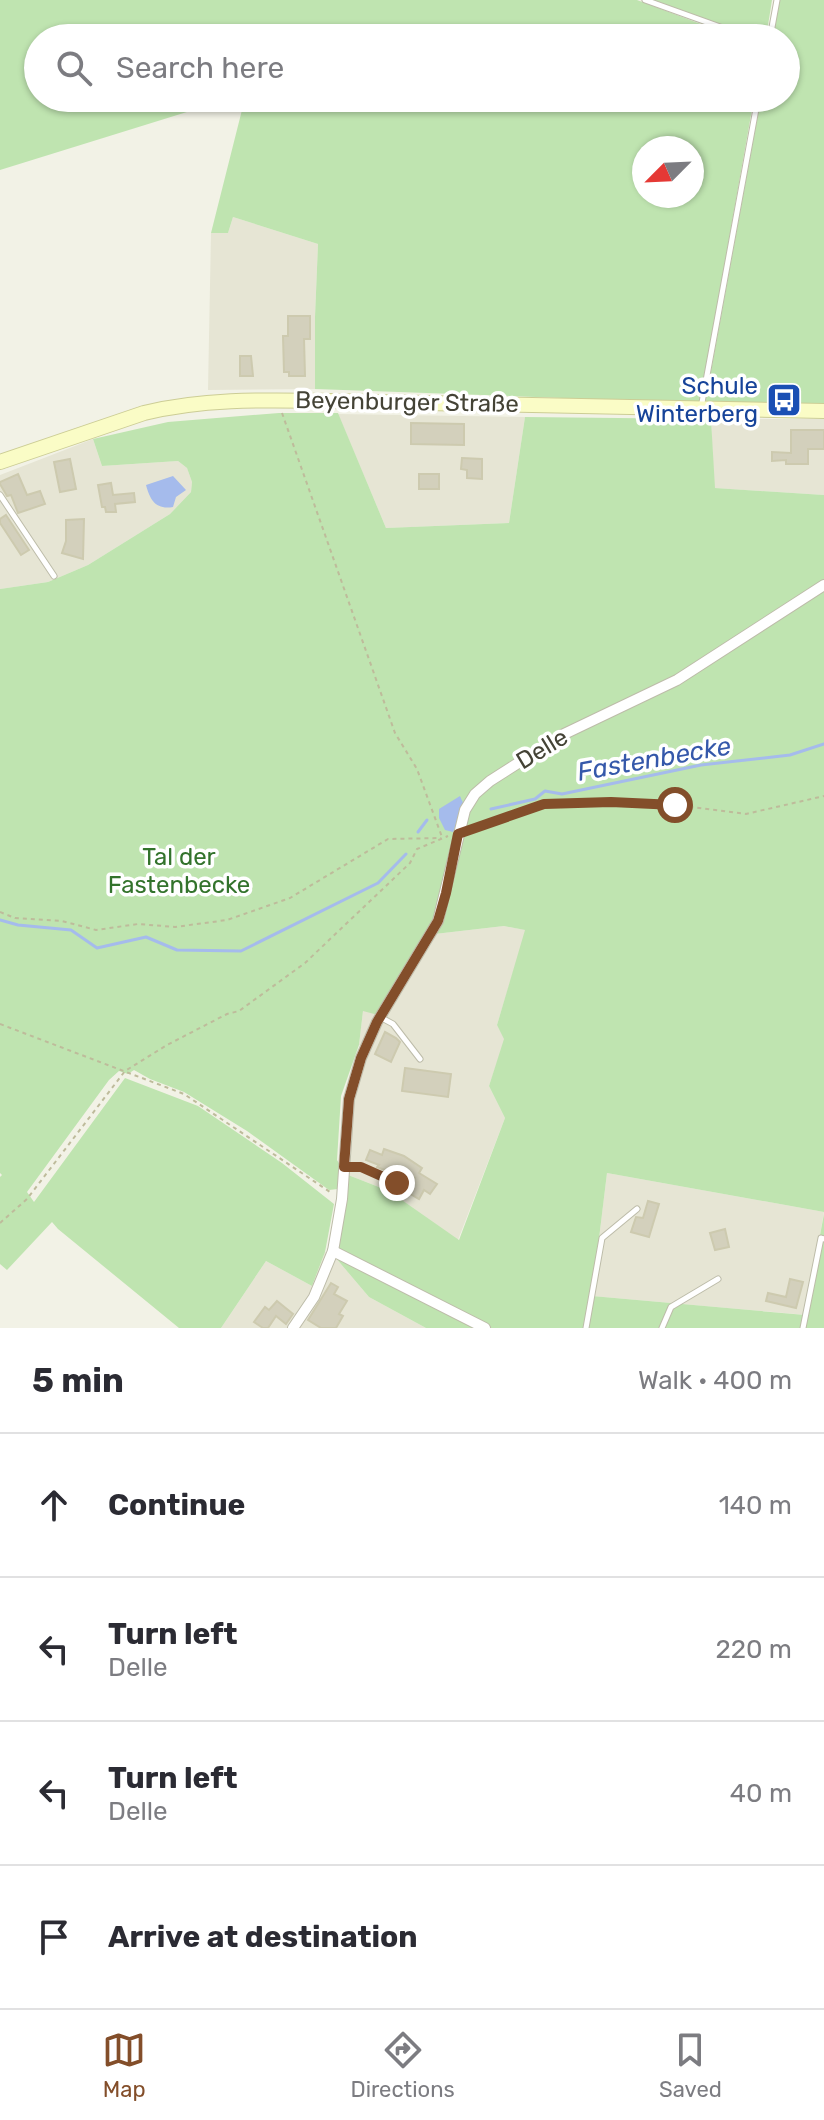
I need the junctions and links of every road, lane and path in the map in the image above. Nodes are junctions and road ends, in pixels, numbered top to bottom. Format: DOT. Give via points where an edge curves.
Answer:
graph roads {
  1 [pos="645,0"];
  2 [pos="777,0"];
  3 [pos="712,24"];
  4 [pos="773,24"];
  5 [pos="755,112"];
  6 [pos="278,400"];
  7 [pos="701,409"];
  8 [pos="824,411"];
  9 [pos="0,462"];
  10 [pos="0,495"];
  11 [pos="54,576"];
  12 [pos="824,585"];
  13 [pos="824,796"];
  14 [pos="458,834"];
  15 [pos="443,838"];
  16 [pos="0,912"];
  17 [pos="380,1017"];
  18 [pos="0,1024"];
  19 [pos="420,1059"];
  20 [pos="125,1071"];
  21 [pos="344,1167"];
  22 [pos="397,1183"];
  23 [pos="342,1199"];
  24 [pos="637,1209"];
  25 [pos="0,1223"];
  26 [pos="824,1239"];
  27 [pos="333,1251"];
  28 [pos="718,1279"];
  29 [pos="298,1326"];
  30 [pos="485,1328"];
  31 [pos="586,1328"];
  32 [pos="662,1328"];
  33 [pos="803,1328"];
  1 -- 3 [label="lane"];
  2 -- 4 [label="lane"];
  5 -- 7 [label="lane"];
  6 -- 7 [label="main road, Beyenburger Straße"];
  6 -- 9 [label="main road, Beyenburger Straße" via="164,408"];
  6 -- 15 [label="path" via="395,733 417,769"];
  7 -- 8 [label="main road, Beyenburger Straße"];
  10 -- 11 [label="lane"];
  12 -- 14 [label="street, Delle" via="677,680 562,735 490,781 465,810"];
  13 -- 14 [label="path" via="746,814 675,805 544,804"];
  14 -- 15 [label="path"];
  14 -- 17 [label="street, Delle" via="438,921"];
  15 -- 16 [label="path" via="388,839 290,898 227,920 96,930"];
  15 -- 20 [label="path" via="417,849 410,863 305,963 239,1011"];
  17 -- 19 [label="lane" via="393,1024"];
  17 -- 21 [label="street, Delle" via="349,1099"];
  18 -- 20 [label="path"];
  20 -- 23 [label="path" via="184,1094"];
  20 -- 25 [label="path" via="27,1199"];
  21 -- 22 [label="lane" via="361,1167"];
  21 -- 23 [label="street, Delle"];
  23 -- 27 [label="street, Delle"];
  24 -- 31 [label="lane" via="602,1238"];
  26 -- 33 [label="lane"];
  27 -- 29 [label="street, Delle"];
  27 -- 30 [label="street"];
  28 -- 32 [label="lane" via="671,1307"];
}
